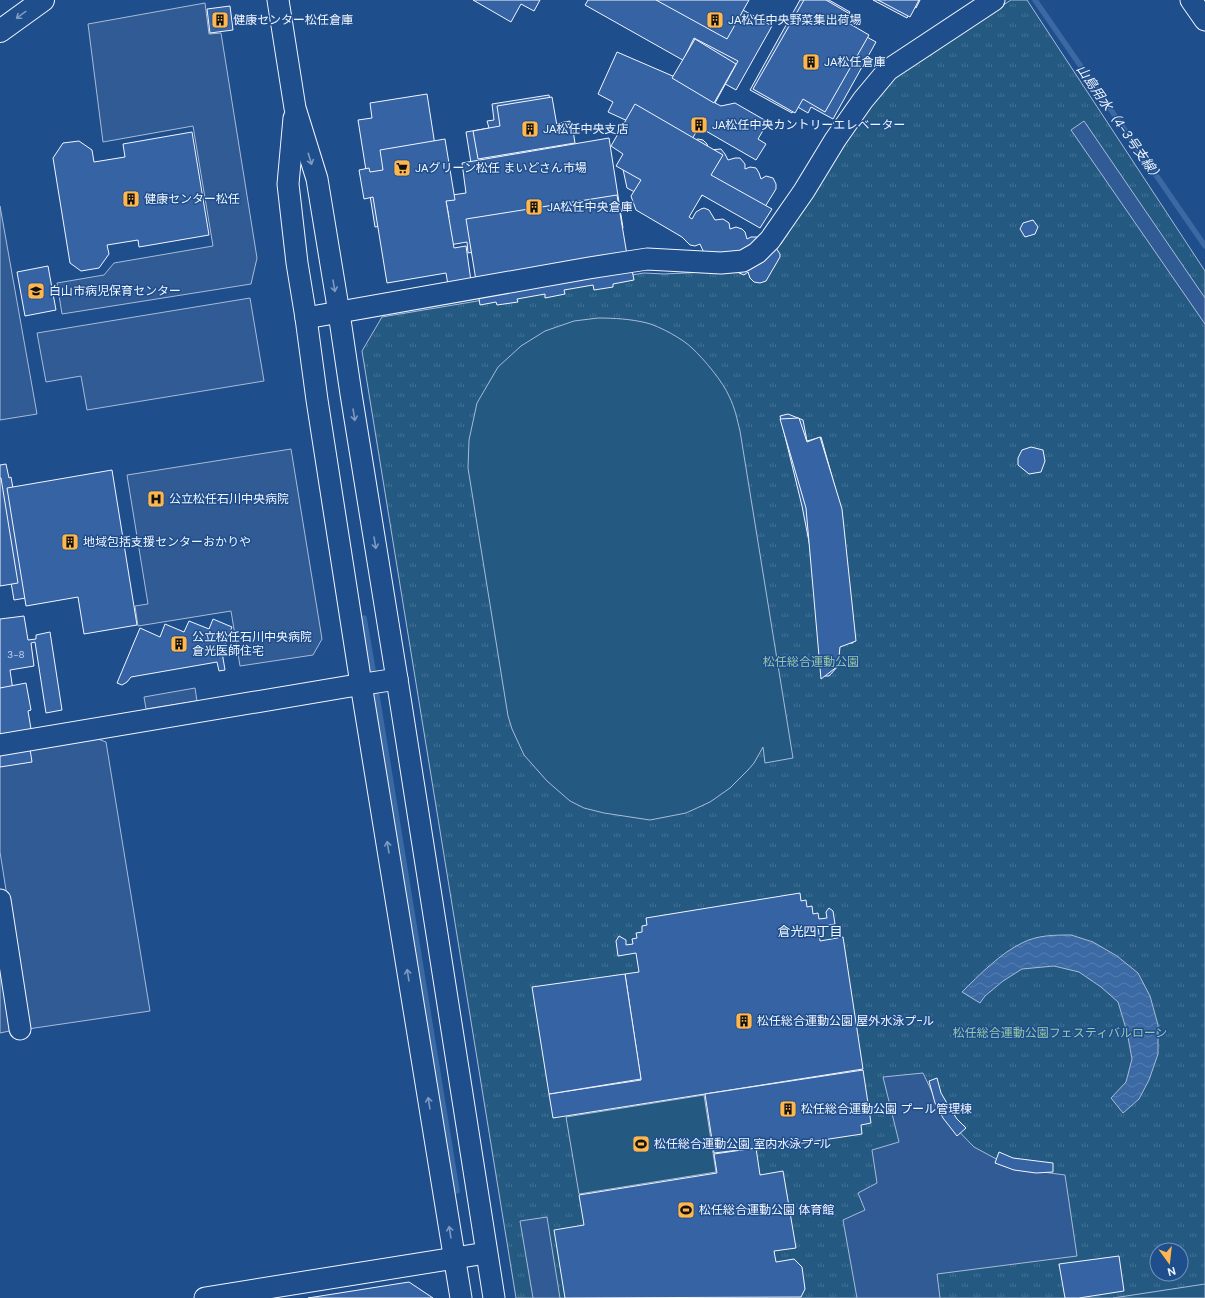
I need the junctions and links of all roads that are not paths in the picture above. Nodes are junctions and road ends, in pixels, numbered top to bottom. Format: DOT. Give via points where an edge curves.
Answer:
graph roads {
  1 [pos="43,0"];
  2 [pos="278,0"];
  3 [pos="994,0"];
  4 [pos="1191,0"];
  5 [pos="1205,20"];
  6 [pos="0,31"];
  7 [pos="295,108"];
  8 [pos="329,258"];
  9 [pos="297,263"];
  10 [pos="339,313"];
  11 [pos="306,318"];
  12 [pos="351,394"];
  13 [pos="317,400"];
  14 [pos="397,679"];
  15 [pos="361,684"];
  16 [pos="0,745"];
  17 [pos="0,900"];
  18 [pos="20,1029"];
  19 [pos="486,1253"];
  20 [pos="454,1257"];
  21 [pos="205,1298"];
  22 [pos="461,1298"];
  23 [pos="494,1298"];
  1 -- 6 [label="highway, one-way"];
  2 -- 7 [label="street"];
  3 -- 10 [label="street" via="888,70 835,140 770,240 757,253 743,261 721,263 647,259"];
  4 -- 5 [label="street"];
  7 -- 8 [label="street, one-way" via="317,179"];
  7 -- 9 [label="street" via="288,184"];
  8 -- 9 [label="street"];
  8 -- 10 [label="street, one-way"];
  9 -- 11 [label="street"];
  10 -- 11 [label="street"];
  10 -- 12 [label="street"];
  11 -- 13 [label="street"];
  12 -- 13 [label="street"];
  12 -- 14 [label="street, one-way"];
  13 -- 15 [label="street"];
  14 -- 15 [label="street"];
  14 -- 19 [label="street"];
  15 -- 16 [label="street"];
  20 -- 15 [label="street, one-way"];
  17 -- 18 [label="street"];
  19 -- 20 [label="street"];
  19 -- 23 [label="street"];
  20 -- 21 [label="street"];
  20 -- 22 [label="street"];
}
